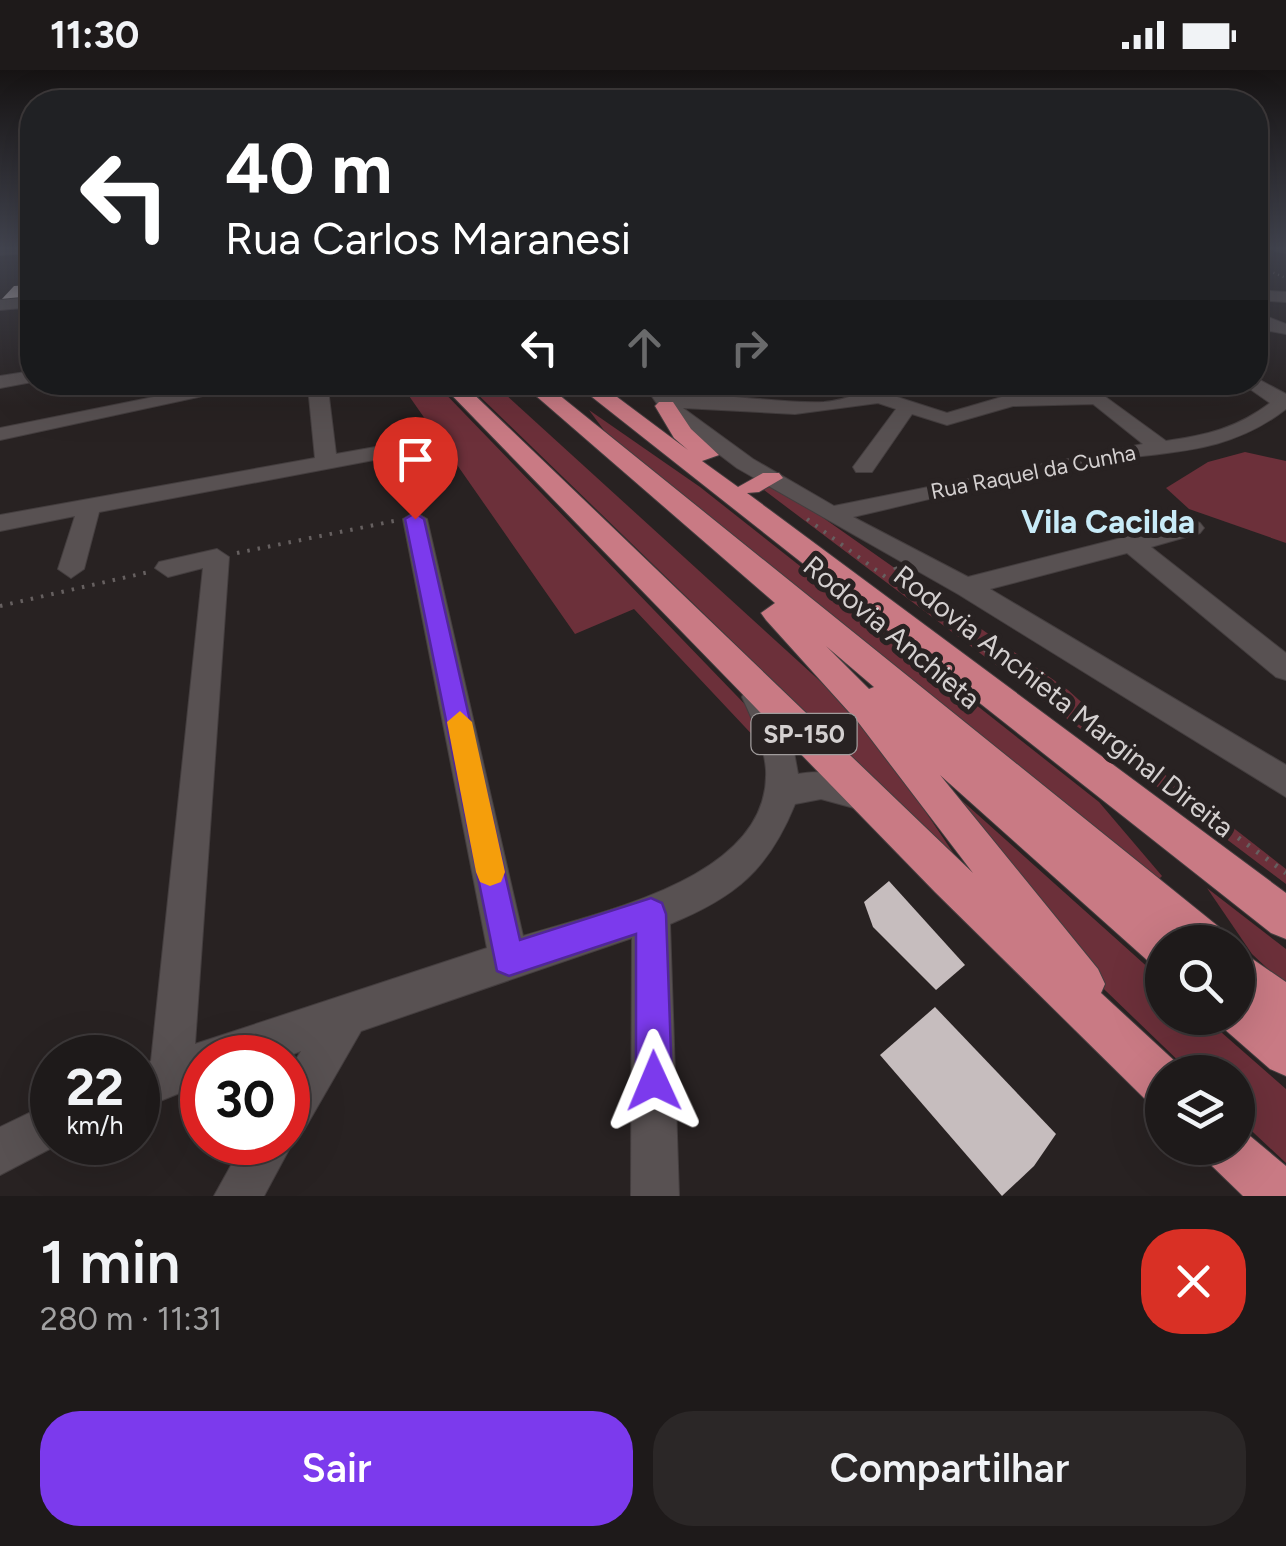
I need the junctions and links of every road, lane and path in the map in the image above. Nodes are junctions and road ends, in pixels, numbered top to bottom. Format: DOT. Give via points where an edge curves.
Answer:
graph roads {
  1 [pos="194,395"];
  2 [pos="462,395"];
  3 [pos="524,395"];
  4 [pos="546,395"];
  5 [pos="576,395"];
  6 [pos="600,395"];
  7 [pos="664,395"];
  8 [pos="664,395"];
  9 [pos="670,395"];
  10 [pos="722,395"];
  11 [pos="885,395"];
  12 [pos="1093,395"];
  13 [pos="320,397"];
  14 [pos="882,398"];
  15 [pos="1097,398"];
  16 [pos="1284,401"];
  17 [pos="730,404"];
  18 [pos="906,408"];
  19 [pos="0,434"];
  20 [pos="707,437"];
  21 [pos="659,441"];
  22 [pos="432,444"];
  23 [pos="1162,448"];
  24 [pos="326,463"];
  25 [pos="864,467"];
  26 [pos="760,483"];
  27 [pos="90,507"];
  28 [pos="833,514"];
  29 [pos="404,520"];
  30 [pos="0,523"];
  31 [pos="791,528"];
  32 [pos="1192,528"];
  33 [pos="1132,544"];
  34 [pos="217,557"];
  35 [pos="168,568"];
  36 [pos="71,569"];
  37 [pos="965,587"];
  38 [pos="0,606"];
  39 [pos="776,613"];
  40 [pos="740,670"];
  41 [pos="1286,670"];
  42 [pos="1286,782"];
  43 [pos="779,792"];
  44 [pos="868,798"];
  45 [pos="1286,874"];
  46 [pos="651,914"];
  47 [pos="1286,918"];
  48 [pos="1184,925"];
  49 [pos="1145,931"];
  50 [pos="509,960"];
  51 [pos="1255,985"];
  52 [pos="1286,1011"];
  53 [pos="348,1013"];
  54 [pos="1255,1025"];
  55 [pos="285,1035"];
  56 [pos="1286,1053"];
  57 [pos="1145,1060"];
  58 [pos="1145,1065"];
  59 [pos="170,1075"];
  60 [pos="310,1077"];
  61 [pos="30,1136"];
  62 [pos="0,1152"];
  63 [pos="256,1165"];
  64 [pos="1248,1165"];
  65 [pos="238,1196"];
  66 [pos="656,1196"];
  67 [pos="1280,1196"];
  1 -- 19 [label="street"];
  2 -- 40 [label="highway, SP-150"];
  3 -- 39 [label="highway, SP-150"];
  4 -- 48 [label="highway, Rodovia Anchieta"];
  5 -- 21 [label="highway"];
  6 -- 21 [label="highway"];
  7 -- 20 [label="street"];
  8 -- 26 [label="highway" via="688,440"];
  9 -- 17 [label="street"];
  10 -- 17 [label="street"];
  11 -- 14 [label="street"];
  12 -- 15 [label="street"];
  13 -- 24 [label="street"];
  14 -- 17 [label="street" via="844,407"];
  14 -- 18 [label="street"];
  15 -- 18 [label="street" via="1012,400 950,420"];
  15 -- 23 [label="street"];
  16 -- 23 [label="street, Rua Raquel da Cunha" via="1249,428"];
  17 -- 20 [label="street" via="725,424"];
  18 -- 25 [label="street"];
  20 -- 26 [label="street"];
  21 -- 31 [label="highway, Rodovia Anchieta Marginal Direita"];
  22 -- 24 [label="street"];
  23 -- 28 [label="street, Rua Raquel da Cunha"];
  24 -- 27 [label="street"];
  26 -- 28 [label="street"];
  26 -- 31 [label="highway"];
  27 -- 30 [label="street"];
  27 -- 36 [label="street"];
  28 -- 37 [label="street"];
  29 -- 34 [label="path"];
  29 -- 50 [label="street"];
  31 -- 45 [label="path"];
  31 -- 47 [label="highway, Rodovia Anchieta Marginal Direita"];
  32 -- 33 [label="street"];
  33 -- 37 [label="street"];
  33 -- 41 [label="street"];
  34 -- 35 [label="street"];
  34 -- 59 [label="street"];
  35 -- 38 [label="path"];
  37 -- 42 [label="street"];
  39 -- 49 [label="highway, SP-150"];
  39 -- 57 [label="highway" via="870,712"];
  40 -- 43 [label="street" via="780,741"];
  40 -- 44 [label="highway, SP-150"];
  43 -- 44 [label="street" via="822,784"];
  43 -- 46 [label="street" via="768,830 736,871 697,897"];
  44 -- 58 [label="highway, SP-150"];
  46 -- 50 [label="street"];
  46 -- 66 [label="street"];
  50 -- 53 [label="street"];
  51 -- 52 [label="highway"];
  53 -- 55 [label="street"];
  53 -- 60 [label="street"];
  54 -- 56 [label="highway"];
  61 -- 62 [label="street"];
  63 -- 65 [label="street"];
  64 -- 67 [label="highway"];
}
